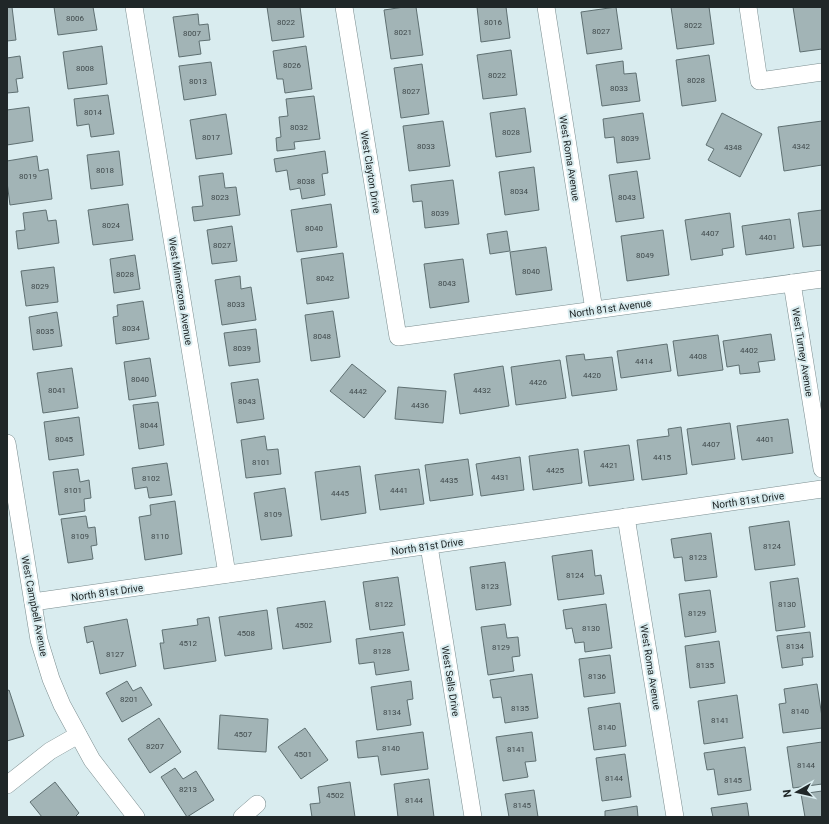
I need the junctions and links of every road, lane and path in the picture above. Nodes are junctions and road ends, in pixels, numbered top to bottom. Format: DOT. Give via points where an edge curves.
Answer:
graph roads {
  1 [pos="134,7"];
  2 [pos="344,7"];
  3 [pos="546,7"];
  4 [pos="748,7"];
  5 [pos="822,72"];
  6 [pos="822,279"];
  7 [pos="792,283"];
  8 [pos="594,310"];
  9 [pos="398,337"];
  10 [pos="7,443"];
  11 [pos="822,469"];
  12 [pos="822,489"];
  13 [pos="626,517"];
  14 [pos="429,546"];
  15 [pos="227,574"];
  16 [pos="32,602"];
  17 [pos="78,735"];
  18 [pos="7,785"];
  19 [pos="257,804"];
  20 [pos="136,817"];
  21 [pos="242,817"];
  22 [pos="473,817"];
  23 [pos="675,817"];
  1 -- 15 [label="street, West Minnezona Avenue"];
  2 -- 9 [label="street, West Clayton Drive"];
  3 -- 8 [label="street, West Roma Avenue"];
  4 -- 5 [label="street" via="759,81"];
  6 -- 7 [label="street, North 81st Avenue"];
  7 -- 8 [label="street, North 81st Avenue"];
  7 -- 11 [label="street, West Turney Avenue"];
  8 -- 9 [label="street, North 81st Avenue"];
  10 -- 16 [label="street, West Campbell Avenue"];
  12 -- 13 [label="street, North 81st Drive"];
  13 -- 14 [label="street, North 81st Drive"];
  13 -- 23 [label="street, West Roma Avenue"];
  14 -- 15 [label="street, North 81st Drive"];
  14 -- 22 [label="street, West Sells Drive"];
  15 -- 16 [label="street, North 81st Drive"];
  16 -- 17 [label="street, West Campbell Avenue" via="39,640 51,679"];
  17 -- 18 [label="street" via="50,751"];
  17 -- 20 [label="street, West Campbell Avenue" via="92,760"];
  19 -- 21 [label="street"];
}
